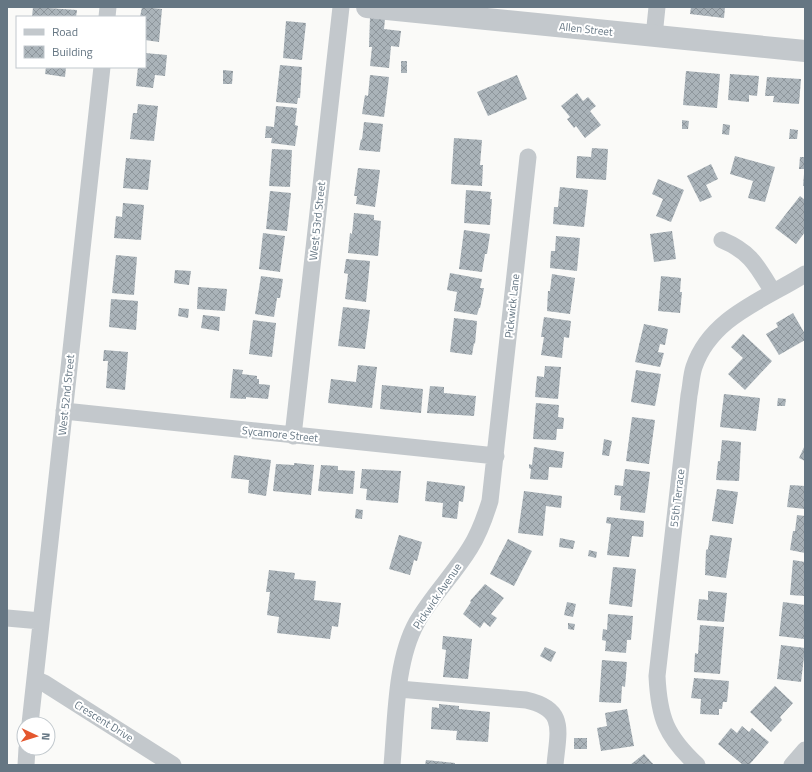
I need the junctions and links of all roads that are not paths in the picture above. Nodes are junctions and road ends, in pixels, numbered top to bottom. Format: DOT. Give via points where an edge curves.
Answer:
graph roads {
  1 [pos="341,7"];
  2 [pos="366,7"];
  3 [pos="657,7"];
  4 [pos="414,10"];
  5 [pos="654,36"];
  6 [pos="805,52"];
  7 [pos="102,68"];
  8 [pos="528,157"];
  9 [pos="722,240"];
  10 [pos="805,274"];
  11 [pos="773,292"];
  12 [pos="64,411"];
  13 [pos="293,436"];
  14 [pos="496,456"];
  15 [pos="7,618"];
  16 [pos="41,621"];
  17 [pos="35,679"];
  18 [pos="399,689"];
  19 [pos="31,716"];
  20 [pos="805,750"];
  21 [pos="173,765"];
  22 [pos="392,765"];
  23 [pos="554,765"];
  24 [pos="697,765"];
  25 [pos="792,765"];
  1 -- 13 [label="street, West 53rd Street"];
  2 -- 4 [label="street, Allen Street"];
  3 -- 5 [label="street"];
  4 -- 5 [label="street, Allen Street"];
  5 -- 6 [label="street, Allen Street"];
  7 -- 12 [label="street, West 52nd Street"];
  8 -- 14 [label="street, Pickwick Lane"];
  9 -- 11 [label="street" via="749,256"];
  10 -- 11 [label="street, 55th Terrace"];
  11 -- 24 [label="street, 55th Terrace" via="730,318 708,339 694,368 689,395 657,676 661,714 666,727"];
  12 -- 13 [label="street, Sycamore Street"];
  12 -- 16 [label="street, West 52nd Street"];
  13 -- 14 [label="street, Sycamore Street"];
  14 -- 18 [label="street, Pickwick Avenue" via="485,518 470,548 417,623 405,650"];
  15 -- 16 [label="street"];
  16 -- 17 [label="street, West 52nd Street"];
  17 -- 19 [label="street, West 52nd Street"];
  17 -- 21 [label="street, Crescent Drive"];
  18 -- 22 [label="street, Pickwick Avenue"];
  18 -- 23 [label="street" via="540,703 548,707 556,718 558,728"];
  20 -- 25 [label="street"];
}
